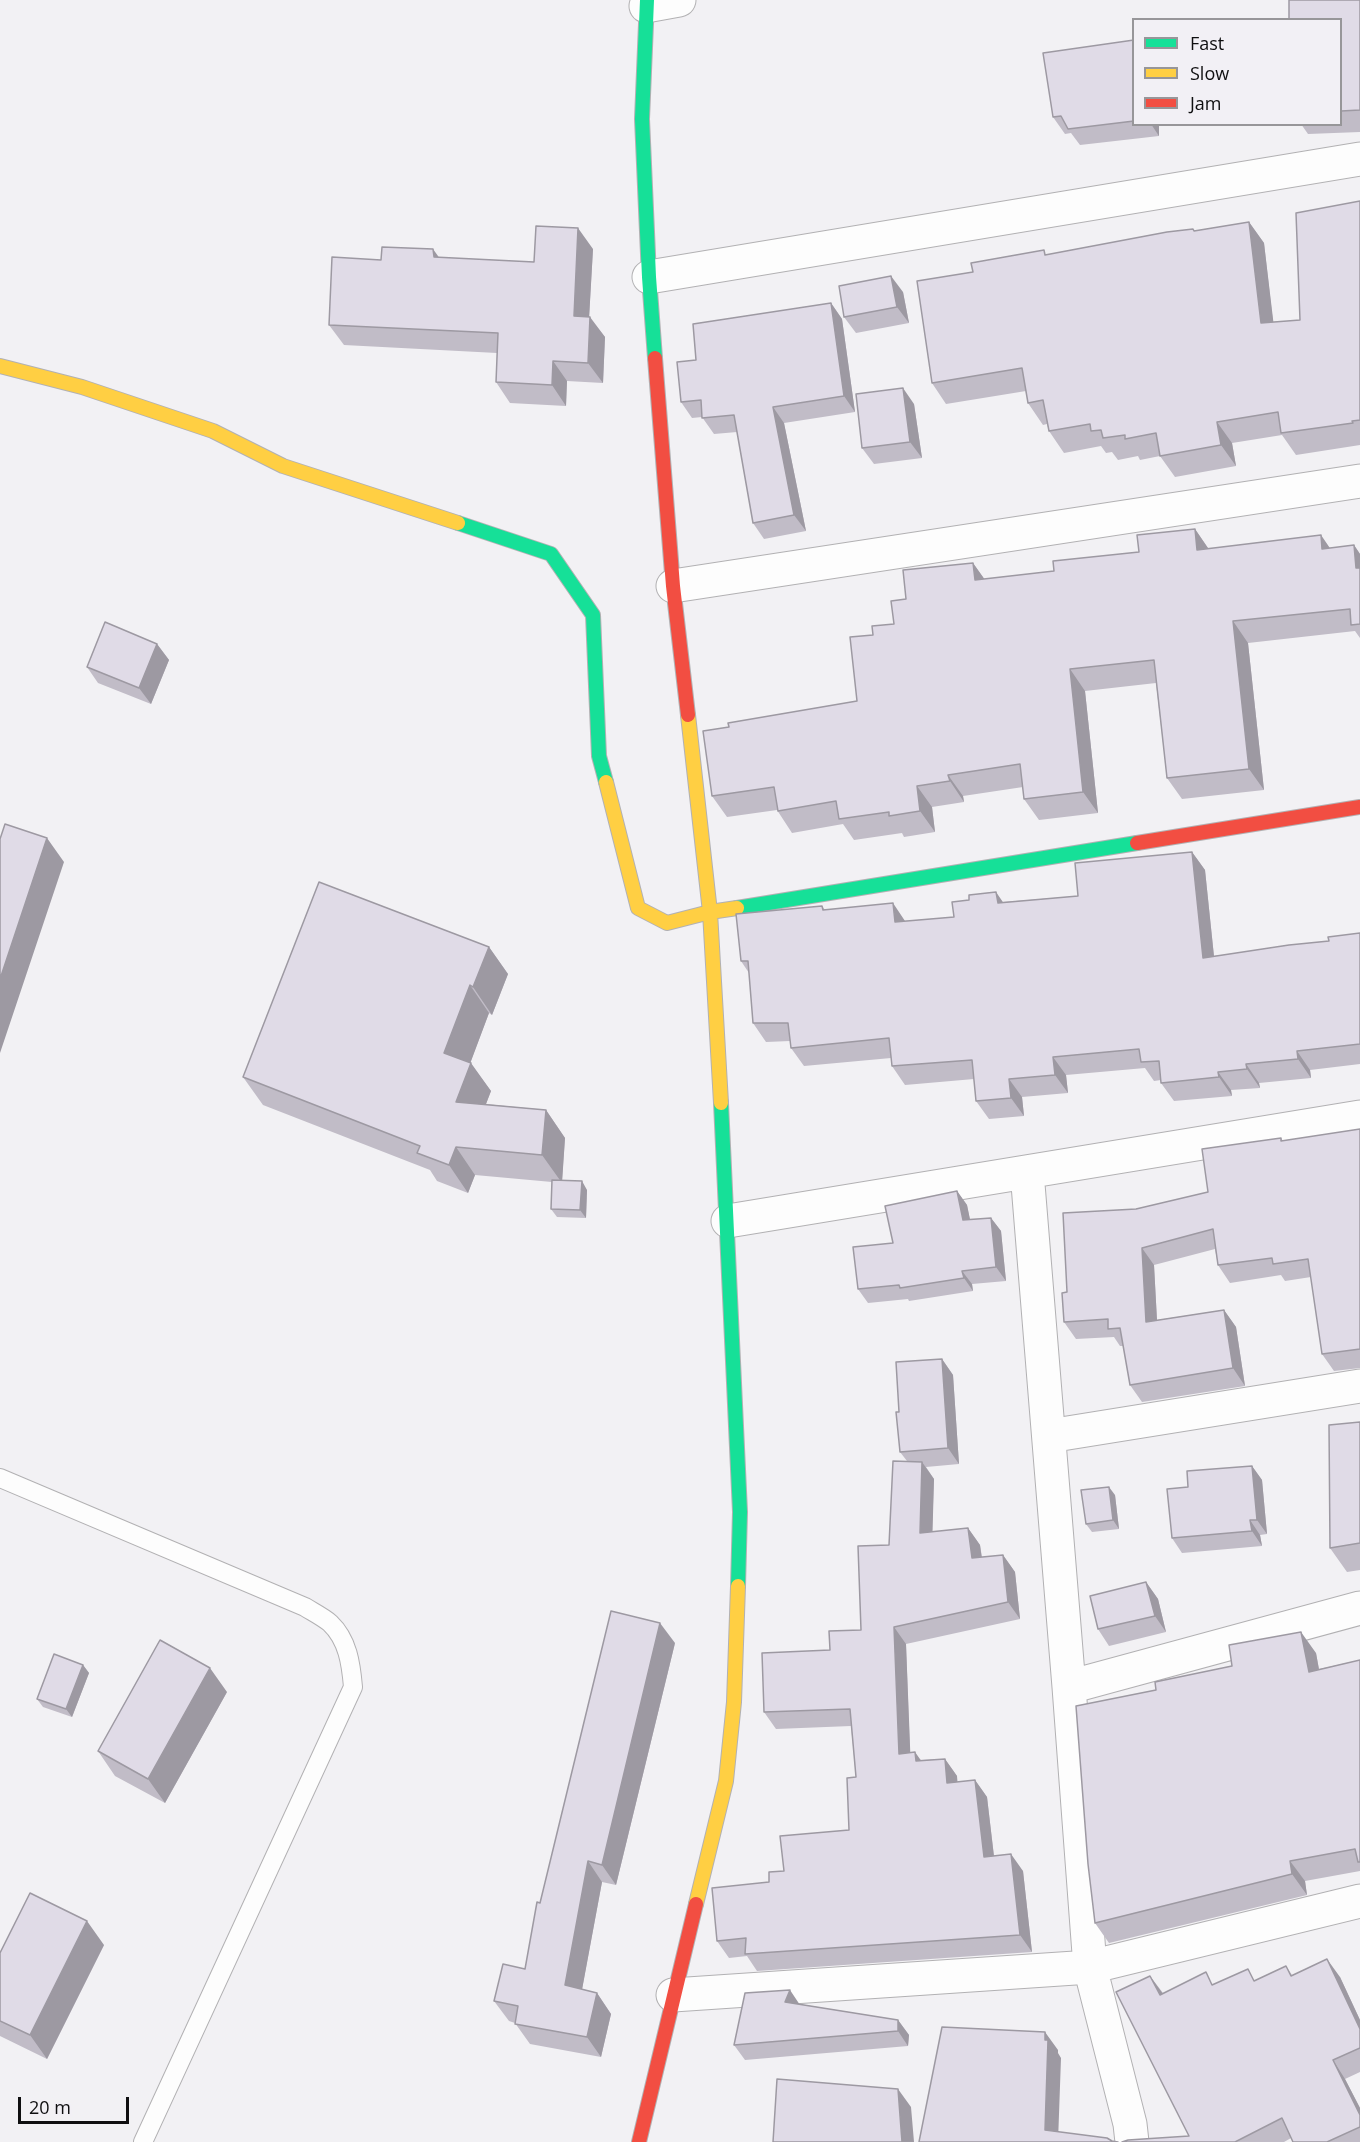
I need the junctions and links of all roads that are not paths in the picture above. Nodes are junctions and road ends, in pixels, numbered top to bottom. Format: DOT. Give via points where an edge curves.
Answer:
graph roads {
  1 [pos="679,0"];
  2 [pos="647,3"];
  3 [pos="1360,159"];
  4 [pos="649,277"];
  5 [pos="0,366"];
  6 [pos="1360,481"];
  7 [pos="673,586"];
  8 [pos="1360,807"];
  9 [pos="710,912"];
  10 [pos="1360,1117"];
  11 [pos="1027,1172"];
  12 [pos="728,1221"];
  13 [pos="1360,1386"];
  14 [pos="1049,1436"];
  15 [pos="0,1478"];
  16 [pos="1360,1608"];
  17 [pos="1069,1687"];
  18 [pos="1360,1901"];
  19 [pos="1090,1967"];
  20 [pos="673,1995"];
  21 [pos="143,2142"];
  22 [pos="639,2142"];
  23 [pos="1132,2142"];
  1 -- 2 [label="street"];
  2 -- 4 [label="street" via="642,119"];
  3 -- 4 [label="street"];
  4 -- 7 [label="street"];
  5 -- 9 [label="street" via="82,387 213,431 283,466 551,554 593,615 599,756 638,908 667,923"];
  6 -- 7 [label="street"];
  7 -- 9 [label="street"];
  8 -- 9 [label="street"];
  9 -- 12 [label="street"];
  10 -- 11 [label="street"];
  11 -- 12 [label="street"];
  11 -- 14 [label="street"];
  12 -- 20 [label="street" via="740,1512 734,1702 726,1781"];
  13 -- 14 [label="street"];
  14 -- 17 [label="street"];
  15 -- 21 [label="lane" via="305,1607 330,1624 343,1640 351,1661 353,1687"];
  16 -- 17 [label="street"];
  17 -- 19 [label="street"];
  18 -- 19 [label="street"];
  19 -- 20 [label="street"];
  19 -- 23 [label="street"];
  20 -- 22 [label="street"];
}
